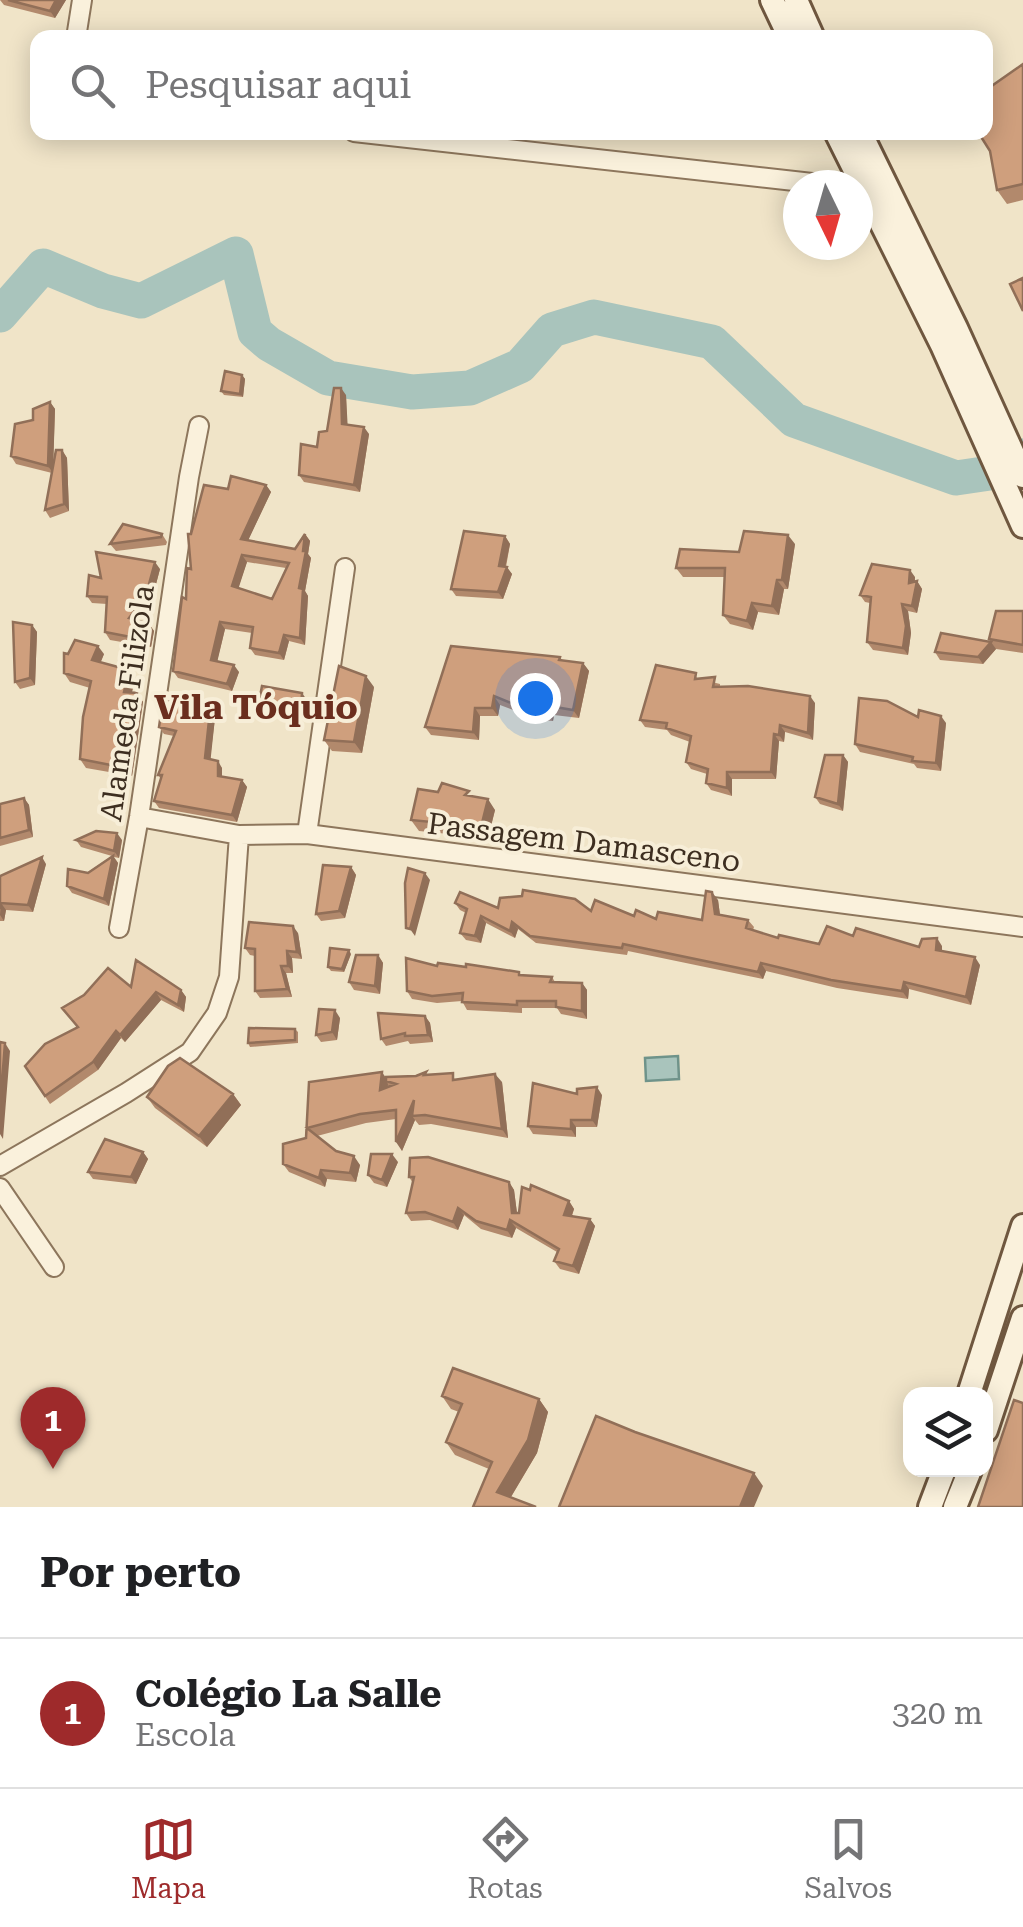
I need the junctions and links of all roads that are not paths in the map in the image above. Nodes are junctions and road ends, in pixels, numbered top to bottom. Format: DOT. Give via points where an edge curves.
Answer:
graph roads {
  1 [pos="82,0"];
  2 [pos="772,0"];
  3 [pos="796,0"];
  4 [pos="803,24"];
  5 [pos="77,30"];
  6 [pos="426,140"];
  7 [pos="839,140"];
  8 [pos="864,140"];
  9 [pos="852,170"];
  10 [pos="783,180"];
  11 [pos="873,214"];
  12 [pos="199,426"];
  13 [pos="997,445"];
  14 [pos="1023,476"];
  15 [pos="1023,526"];
  16 [pos="345,568"];
  17 [pos="139,817"];
  18 [pos="307,834"];
  19 [pos="239,835"];
  20 [pos="1023,926"];
  21 [pos="119,928"];
  22 [pos="0,1166"];
  23 [pos="0,1188"];
  24 [pos="1023,1226"];
  25 [pos="54,1267"];
  26 [pos="1023,1318"];
  27 [pos="971,1387"];
  28 [pos="993,1409"];
  29 [pos="941,1477"];
  30 [pos="967,1477"];
  31 [pos="930,1507"];
  32 [pos="955,1507"];
  1 -- 5 [label="street"];
  2 -- 4 [label="main road"];
  3 -- 4 [label="main road"];
  6 -- 10 [label="street"];
  7 -- 9 [label="main road"];
  8 -- 13 [label="main road" via="956,328"];
  11 -- 13 [label="main road"];
  12 -- 17 [label="street, Alameda Filizola"];
  13 -- 14 [label="main road"];
  13 -- 15 [label="main road"];
  16 -- 18 [label="street"];
  17 -- 19 [label="street, Passagem Damasceno"];
  17 -- 21 [label="street, Alameda Filizola"];
  18 -- 19 [label="street, Passagem Damasceno"];
  18 -- 20 [label="street, Passagem Damasceno"];
  19 -- 22 [label="street" via="230,977 217,1013 190,1052"];
  23 -- 25 [label="street"];
  24 -- 27 [label="main road"];
  26 -- 28 [label="main road"];
  29 -- 31 [label="main road"];
  30 -- 32 [label="main road"];
}
